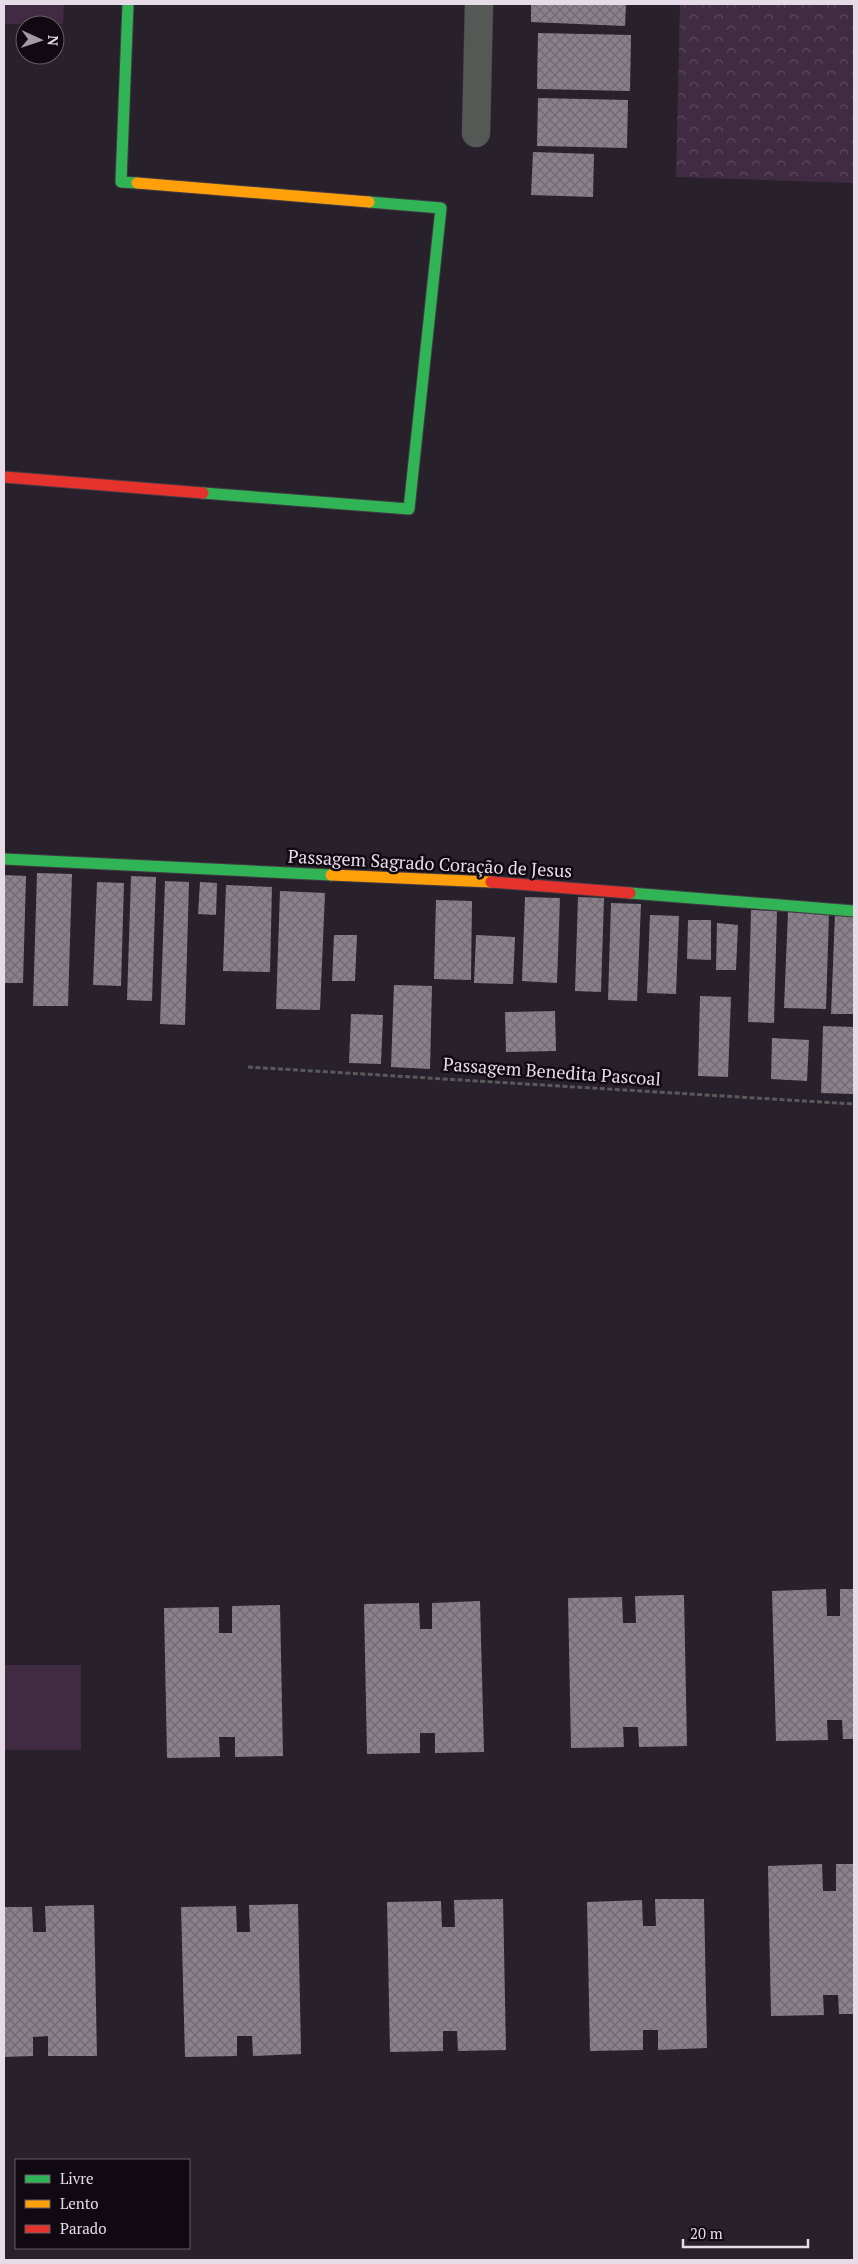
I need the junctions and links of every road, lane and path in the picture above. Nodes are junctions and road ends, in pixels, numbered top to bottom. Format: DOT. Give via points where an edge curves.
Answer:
graph roads {
  1 [pos="128,4"];
  2 [pos="479,4"];
  3 [pos="476,134"];
  4 [pos="4,477"];
  5 [pos="4,859"];
  6 [pos="854,911"];
  7 [pos="248,1067"];
  8 [pos="854,1104"];
  1 -- 4 [label="street" via="121,182 441,208 409,509"];
  2 -- 3 [label="street"];
  5 -- 6 [label="street, Passagem Sagrado Coração de Jesus" via="502,883"];
  7 -- 8 [label="path, Passagem Benedita Pascoal"];
}
